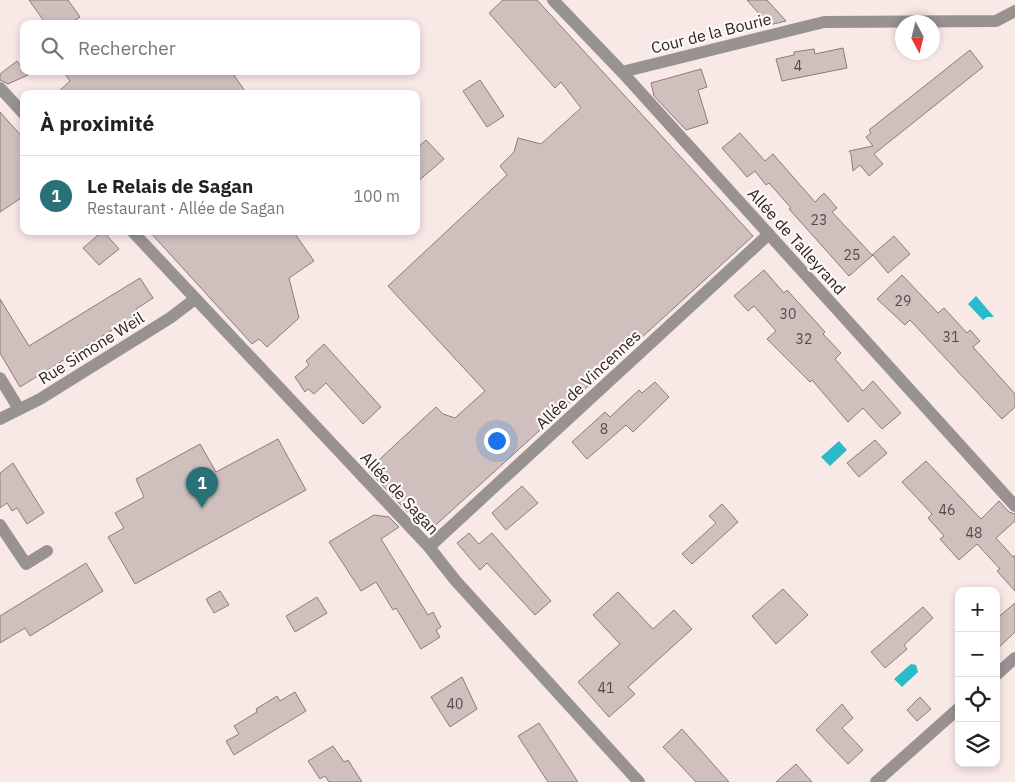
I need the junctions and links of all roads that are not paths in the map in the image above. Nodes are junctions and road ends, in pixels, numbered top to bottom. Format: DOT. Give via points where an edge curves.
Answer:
graph roads {
  1 [pos="553,0"];
  2 [pos="1015,11"];
  3 [pos="622,72"];
  4 [pos="1,92"];
  5 [pos="20,110"];
  6 [pos="769,234"];
  7 [pos="136,235"];
  8 [pos="195,299"];
  9 [pos="0,378"];
  10 [pos="19,409"];
  11 [pos="0,419"];
  12 [pos="1015,506"];
  13 [pos="0,525"];
  14 [pos="429,547"];
  15 [pos="47,551"];
  16 [pos="1015,658"];
  17 [pos="1000,671"];
  18 [pos="955,712"];
  19 [pos="639,782"];
  20 [pos="876,782"];
  1 -- 3 [label="street, Allée de Talleyrand"];
  2 -- 3 [label="street, Cour de la Bourie" via="996,21 824,22"];
  3 -- 6 [label="street, Allée de Talleyrand"];
  4 -- 5 [label="street"];
  6 -- 12 [label="street, Allée de Talleyrand"];
  6 -- 14 [label="street, Allée de Vincennes"];
  7 -- 8 [label="street, Allée de Sagan"];
  8 -- 10 [label="street, Rue Simone Weil" via="162,323"];
  8 -- 14 [label="street, Allée de Sagan"];
  9 -- 10 [label="street"];
  10 -- 11 [label="street, Rue Simone Weil"];
  13 -- 15 [label="street" via="26,564"];
  14 -- 19 [label="street, Allée de Sagan" via="455,580"];
  16 -- 17 [label="street"];
  18 -- 20 [label="street"];
}
